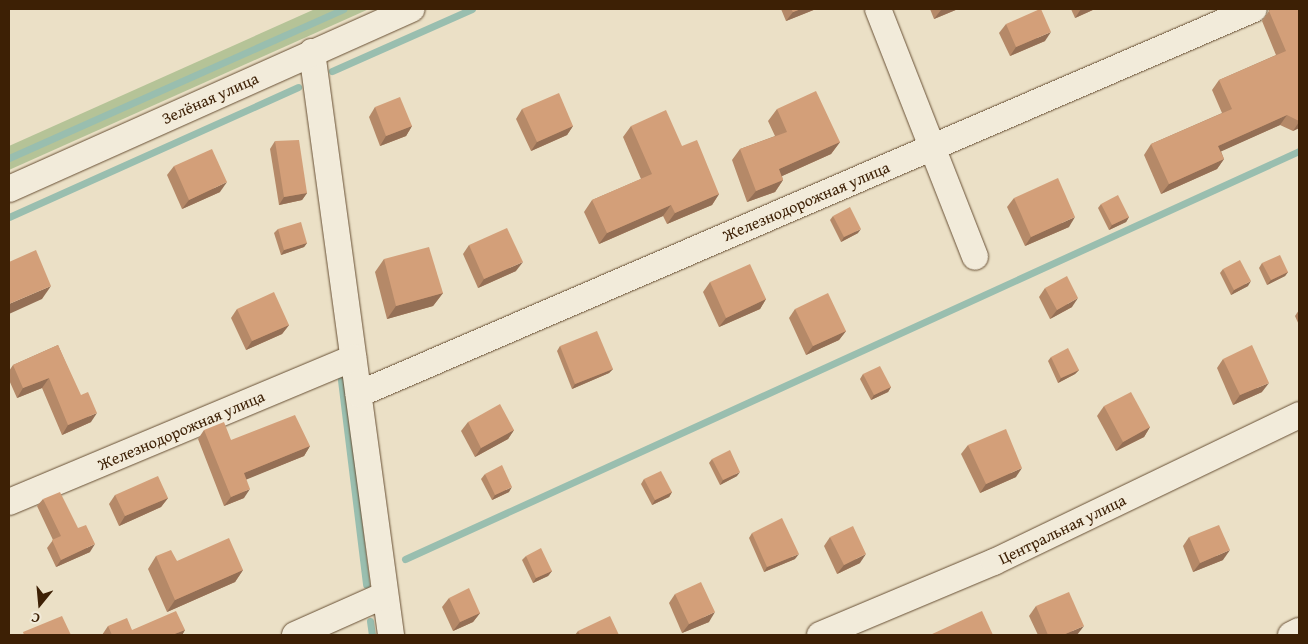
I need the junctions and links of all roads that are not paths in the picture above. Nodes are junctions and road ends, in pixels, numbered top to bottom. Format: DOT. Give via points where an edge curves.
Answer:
graph roads {
  1 [pos="412,9"];
  2 [pos="878,9"];
  3 [pos="1254,9"];
  4 [pos="312,52"];
  5 [pos="932,147"];
  6 [pos="9,188"];
  7 [pos="974,257"];
  8 [pos="353,358"];
  9 [pos="359,394"];
  10 [pos="1299,415"];
  11 [pos="9,502"];
  12 [pos="385,595"];
  13 [pos="1299,632"];
  14 [pos="295,635"];
  15 [pos="391,635"];
  16 [pos="820,635"];
  17 [pos="1291,635"];
  1 -- 4 [label="street, Зелёная улица"];
  2 -- 5 [label="street"];
  3 -- 5 [label="street, Железнодорожная улица"];
  4 -- 6 [label="street, Зелёная улица"];
  4 -- 8 [label="street"];
  5 -- 7 [label="street"];
  5 -- 9 [label="street, Железнодорожная улица"];
  8 -- 9 [label="street"];
  8 -- 11 [label="street, Железнодорожная улица"];
  9 -- 12 [label="street"];
  10 -- 16 [label="street, Центральная улица" via="994,562"];
  12 -- 14 [label="street"];
  12 -- 15 [label="street"];
  13 -- 17 [label="street"];
}
